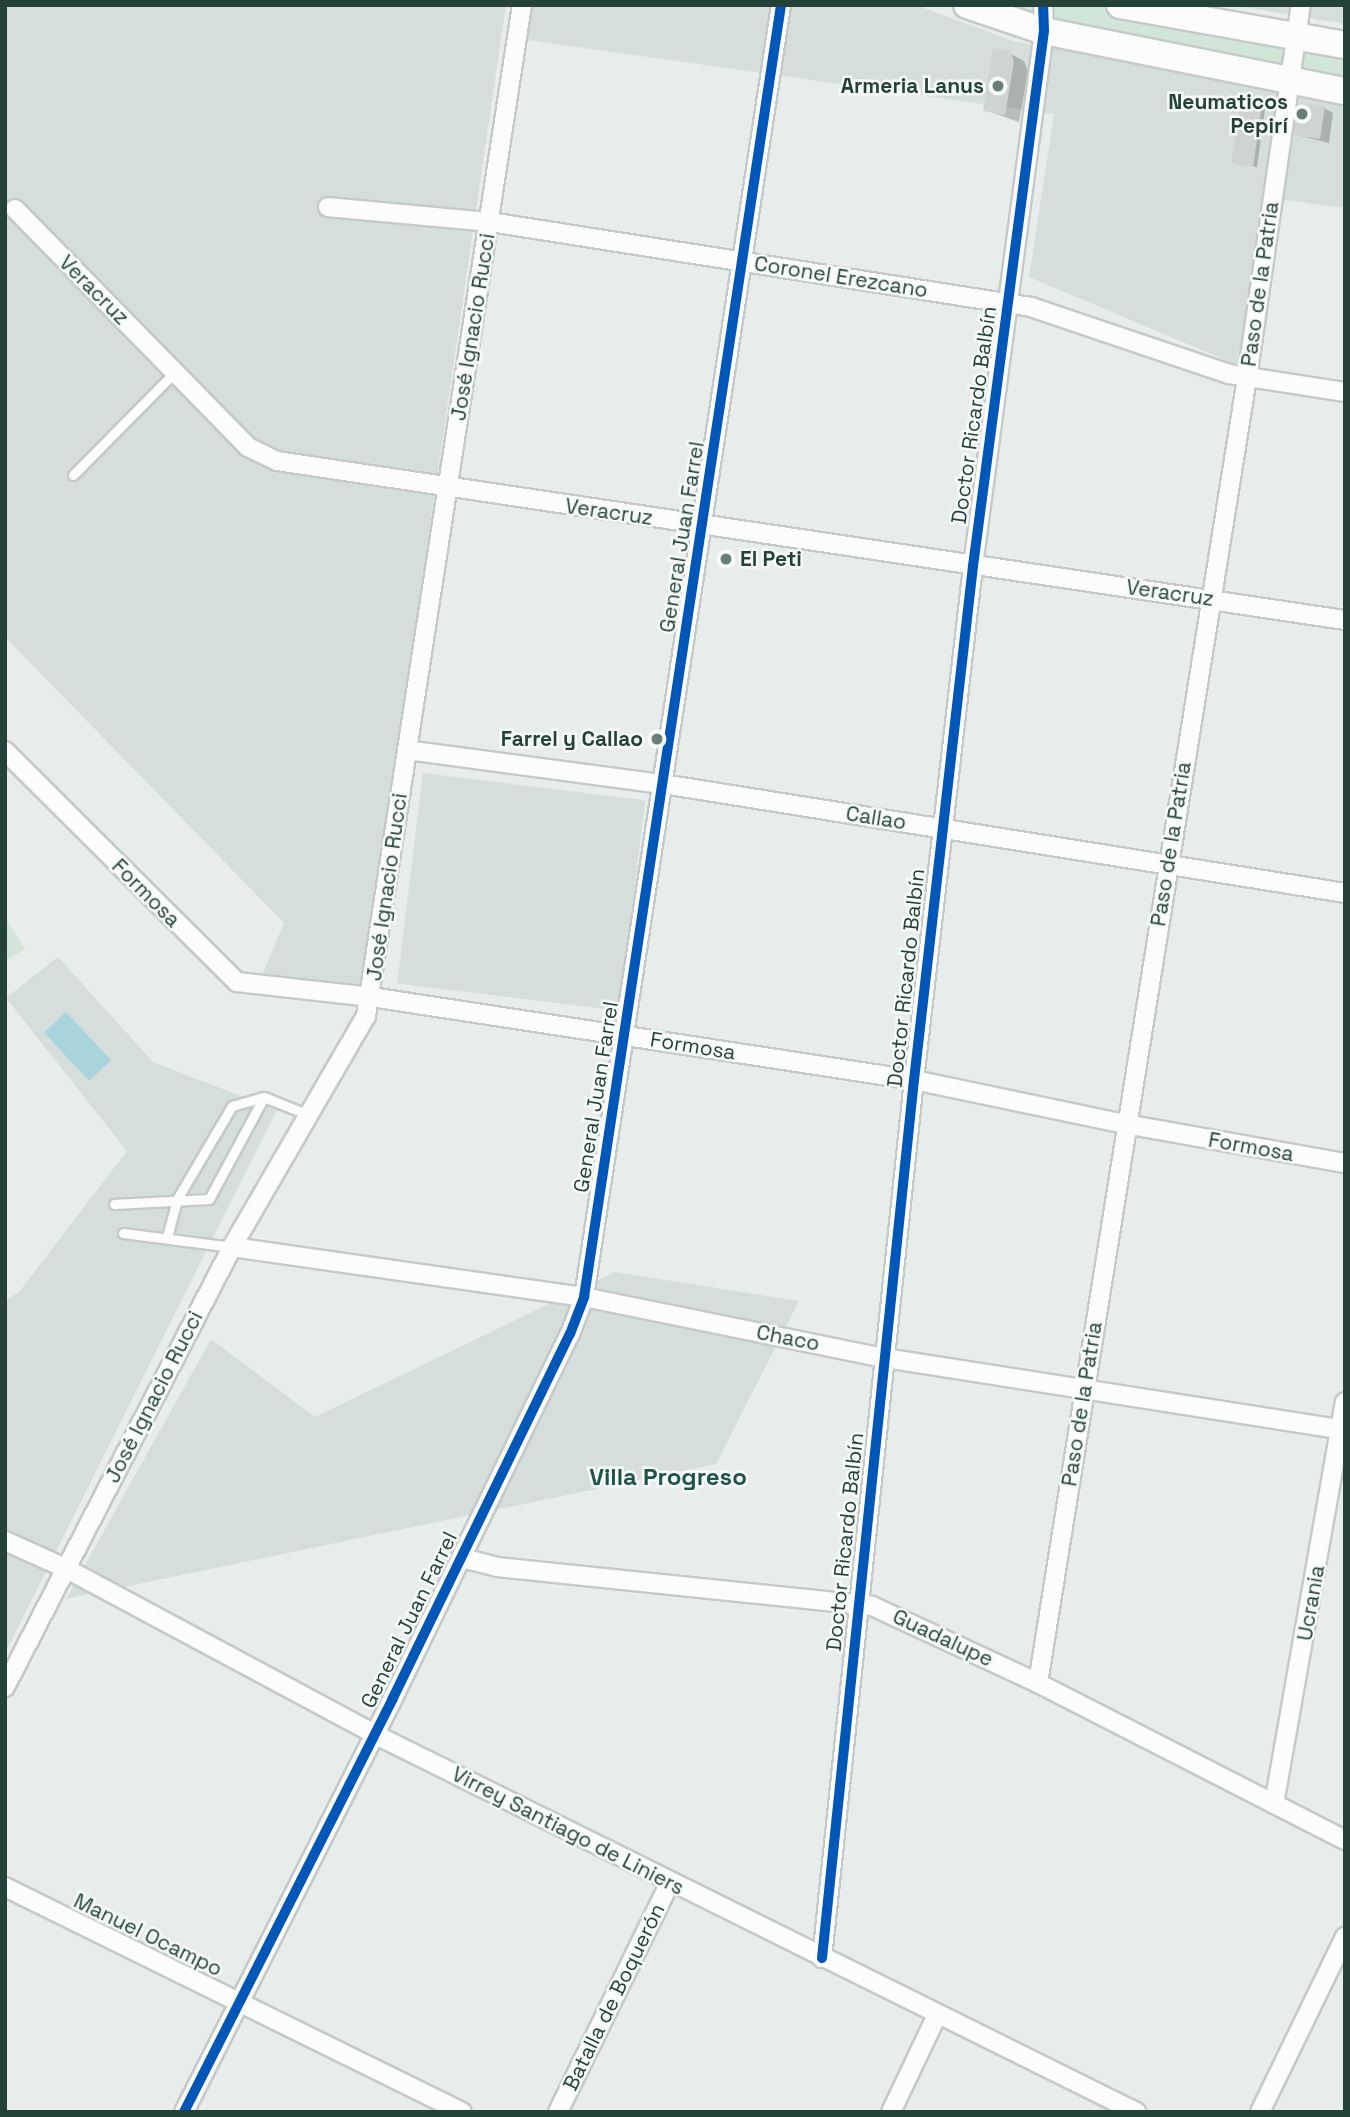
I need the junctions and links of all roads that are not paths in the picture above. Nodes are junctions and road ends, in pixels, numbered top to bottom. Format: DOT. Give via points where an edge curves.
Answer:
graph roads {
  1 [pos="523,5"];
  2 [pos="781,5"];
  3 [pos="967,5"];
  4 [pos="1120,5"];
  5 [pos="1301,5"];
  6 [pos="1043,18"];
  7 [pos="1296,37"];
  8 [pos="1345,45"];
  9 [pos="1289,81"];
  10 [pos="1345,91"];
  11 [pos="328,207"];
  12 [pos="15,209"];
  13 [pos="490,222"];
  14 [pos="742,262"];
  15 [pos="1009,303"];
  16 [pos="175,372"];
  17 [pos="1247,378"];
  18 [pos="1345,392"];
  19 [pos="72,475"];
  20 [pos="447,489"];
  21 [pos="703,525"];
  22 [pos="974,566"];
  23 [pos="1209,598"];
  24 [pos="1345,620"];
  25 [pos="407,750"];
  26 [pos="5,751"];
  27 [pos="663,784"];
  28 [pos="943,828"];
  29 [pos="1169,863"];
  30 [pos="1345,893"];
  31 [pos="371,997"];
  32 [pos="625,1035"];
  33 [pos="914,1080"];
  34 [pos="264,1097"];
  35 [pos="309,1115"];
  36 [pos="1125,1124"];
  37 [pos="1345,1163"];
  38 [pos="177,1199"];
  39 [pos="114,1204"];
  40 [pos="123,1233"];
  41 [pos="167,1237"];
  42 [pos="232,1247"];
  43 [pos="584,1297"];
  44 [pos="886,1358"];
  45 [pos="1085,1388"];
  46 [pos="1345,1402"];
  47 [pos="1343,1430"];
  48 [pos="5,1541"];
  49 [pos="462,1558"];
  50 [pos="65,1568"];
  51 [pos="857,1603"];
  52 [pos="1038,1683"];
  53 [pos="5,1687"];
  54 [pos="374,1734"];
  55 [pos="1274,1804"];
  56 [pos="1345,1840"];
  57 [pos="670,1882"];
  58 [pos="5,1887"];
  59 [pos="1345,1937"];
  60 [pos="822,1958"];
  61 [pos="239,2000"];
  62 [pos="937,2015"];
  63 [pos="184,2112"];
  64 [pos="461,2112"];
  65 [pos="558,2112"];
  66 [pos="891,2112"];
  67 [pos="1136,2112"];
  68 [pos="1260,2112"];
  1 -- 13 [label="street, José Ignacio Rucci"];
  2 -- 14 [label="street, General Juan Farrel"];
  3 -- 6 [label="main road"];
  4 -- 7 [label="main road"];
  5 -- 7 [label="street, Paso de la Patria"];
  6 -- 9 [label="main road"];
  6 -- 15 [label="street, Doctor Ricardo Balbín"];
  7 -- 8 [label="main road"];
  7 -- 9 [label="street, Paso de la Patria"];
  9 -- 10 [label="main road"];
  9 -- 17 [label="street, Paso de la Patria"];
  11 -- 13 [label="street, Coronel Erezcano"];
  12 -- 16 [label="street, Veracruz"];
  13 -- 14 [label="street, Coronel Erezcano"];
  13 -- 20 [label="street, José Ignacio Rucci"];
  14 -- 15 [label="street, Coronel Erezcano"];
  14 -- 21 [label="street, General Juan Farrel"];
  15 -- 17 [label="street, Coronel Erezcano"];
  15 -- 22 [label="street, Doctor Ricardo Balbín"];
  16 -- 19 [label="lane"];
  16 -- 20 [label="street, Veracruz" via="260,455"];
  17 -- 18 [label="street, Coronel Erezcano"];
  17 -- 23 [label="street, Paso de la Patria"];
  20 -- 21 [label="street, Veracruz"];
  20 -- 25 [label="street, José Ignacio Rucci"];
  21 -- 22 [label="street, Veracruz"];
  21 -- 27 [label="street, General Juan Farrel"];
  22 -- 23 [label="street, Veracruz"];
  22 -- 28 [label="street, Doctor Ricardo Balbín"];
  23 -- 24 [label="street, Veracruz"];
  23 -- 29 [label="street, Paso de la Patria"];
  25 -- 27 [label="street, Callao"];
  25 -- 31 [label="street, José Ignacio Rucci"];
  26 -- 31 [label="street, Formosa" via="232,979"];
  27 -- 28 [label="street, Callao"];
  27 -- 32 [label="street, General Juan Farrel"];
  28 -- 29 [label="street, Callao"];
  28 -- 33 [label="street, Doctor Ricardo Balbín"];
  29 -- 30 [label="street, Callao"];
  29 -- 36 [label="street, Paso de la Patria"];
  31 -- 32 [label="street, Formosa"];
  31 -- 35 [label="street, José Ignacio Rucci" via="362,1023"];
  32 -- 33 [label="street, Formosa"];
  32 -- 43 [label="street, General Juan Farrel"];
  33 -- 36 [label="street, Formosa"];
  33 -- 44 [label="street, Doctor Ricardo Balbín"];
  34 -- 35 [label="lane"];
  34 -- 38 [label="lane" via="241,1101 222,1117"];
  34 -- 38 [label="lane" via="209,1199"];
  35 -- 42 [label="street, José Ignacio Rucci"];
  36 -- 37 [label="street, Formosa"];
  36 -- 45 [label="street, Paso de la Patria"];
  38 -- 39 [label="lane"];
  38 -- 41 [label="lane"];
  40 -- 41 [label="lane"];
  41 -- 42 [label="lane"];
  42 -- 43 [label="street, Chaco"];
  42 -- 50 [label="street, José Ignacio Rucci"];
  43 -- 44 [label="street, Chaco"];
  43 -- 49 [label="street, General Juan Farrel"];
  44 -- 45 [label="street, Chaco"];
  44 -- 51 [label="street, Doctor Ricardo Balbín"];
  45 -- 47 [label="street, Chaco"];
  45 -- 52 [label="street, Paso de la Patria"];
  46 -- 47 [label="street, Ucrania"];
  47 -- 55 [label="street, Ucrania"];
  48 -- 50 [label="street, Virrey Santiago de Liniers"];
  49 -- 51 [label="street, Guadalupe" via="497,1567"];
  49 -- 54 [label="street, General Juan Farrel"];
  50 -- 53 [label="street, José Ignacio Rucci"];
  50 -- 54 [label="street, Virrey Santiago de Liniers"];
  51 -- 52 [label="street, Guadalupe" via="883,1610"];
  51 -- 60 [label="street, Doctor Ricardo Balbín"];
  52 -- 55 [label="street, Guadalupe"];
  54 -- 57 [label="street, Virrey Santiago de Liniers"];
  54 -- 61 [label="street, General Juan Farrel"];
  55 -- 56 [label="street, Guadalupe"];
  57 -- 60 [label="street, Virrey Santiago de Liniers"];
  57 -- 65 [label="street, Batalla de Boquerón"];
  58 -- 61 [label="street, Manuel Ocampo"];
  59 -- 68 [label="street"];
  60 -- 62 [label="street, Virrey Santiago de Liniers"];
  61 -- 63 [label="street, General Juan Farrel"];
  61 -- 64 [label="street, Manuel Ocampo"];
  62 -- 66 [label="street"];
  62 -- 67 [label="street, Virrey Santiago de Liniers"];
}
